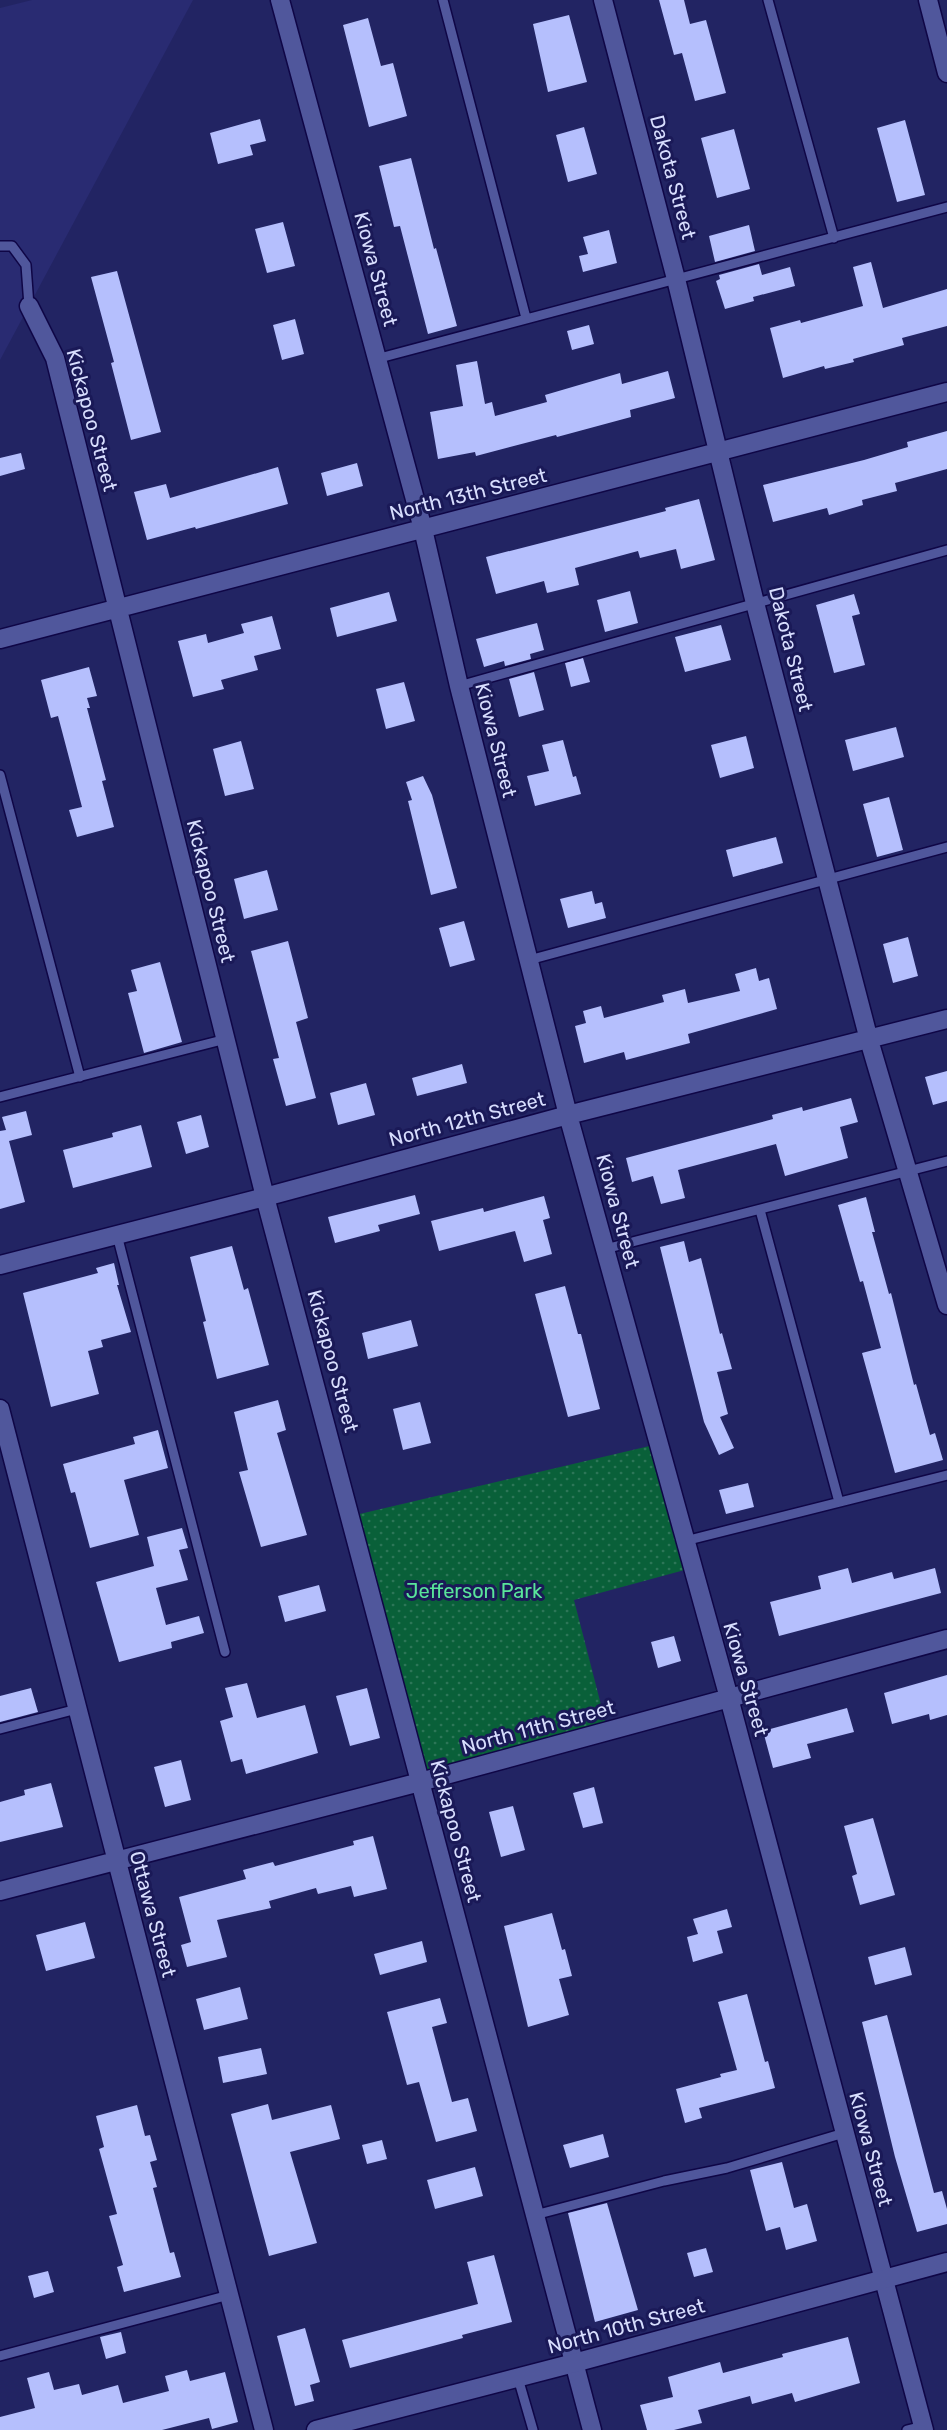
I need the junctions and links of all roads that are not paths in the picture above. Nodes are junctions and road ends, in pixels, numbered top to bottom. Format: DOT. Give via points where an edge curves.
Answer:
graph roads {
  1 [pos="280,0"];
  2 [pos="442,0"];
  3 [pos="603,0"];
  4 [pos="768,0"];
  5 [pos="928,0"];
  6 [pos="947,73"];
  7 [pos="947,207"];
  8 [pos="834,238"];
  9 [pos="0,246"];
  10 [pos="676,279"];
  11 [pos="29,306"];
  12 [pos="526,318"];
  13 [pos="376,359"];
  14 [pos="947,392"];
  15 [pos="719,453"];
  16 [pos="423,529"];
  17 [pos="947,550"];
  18 [pos="755,603"];
  19 [pos="117,608"];
  20 [pos="0,639"];
  21 [pos="459,686"];
  22 [pos="0,775"];
  23 [pos="947,847"];
  24 [pos="827,880"];
  25 [pos="529,960"];
  26 [pos="947,1019"];
  27 [pos="226,1039"];
  28 [pos="869,1040"];
  29 [pos="80,1077"];
  30 [pos="0,1097"];
  31 [pos="568,1114"];
  32 [pos="947,1161"];
  33 [pos="909,1172"];
  34 [pos="265,1197"];
  35 [pos="760,1210"];
  36 [pos="117,1235"];
  37 [pos="605,1249"];
  38 [pos="0,1265"];
  39 [pos="947,1305"];
  40 [pos="1,1414"];
  41 [pos="947,1475"];
  42 [pos="839,1502"];
  43 [pos="685,1541"];
  44 [pos="947,1639"];
  45 [pos="225,1652"];
  46 [pos="729,1698"];
  47 [pos="77,1709"];
  48 [pos="0,1729"];
  49 [pos="420,1782"];
  50 [pos="116,1860"];
  51 [pos="0,1891"];
  52 [pos="844,2133"];
  53 [pos="535,2215"];
  54 [pos="947,2262"];
  55 [pos="882,2279"];
  56 [pos="229,2295"];
  57 [pos="0,2356"];
  58 [pos="574,2363"];
  59 [pos="518,2378"];
  60 [pos="918,2429"];
  61 [pos="264,2430"];
  62 [pos="316,2430"];
  63 [pos="533,2430"];
  64 [pos="591,2430"];
  1 -- 13 [label="street, Kiowa Street"];
  2 -- 12 [label="lane"];
  3 -- 10 [label="street, Dakota Street"];
  4 -- 8 [label="lane"];
  5 -- 6 [label="street"];
  7 -- 8 [label="lane"];
  8 -- 10 [label="lane"];
  9 -- 11 [label="lane" via="12,246 26,265"];
  10 -- 12 [label="lane"];
  10 -- 15 [label="street, Dakota Street"];
  11 -- 19 [label="street, Kickapoo Street" via="55,358"];
  12 -- 13 [label="lane"];
  13 -- 16 [label="street, Kiowa Street"];
  14 -- 15 [label="street, North 13th Street"];
  15 -- 16 [label="street, North 13th Street"];
  15 -- 18 [label="street, Dakota Street"];
  16 -- 19 [label="street, North 13th Street"];
  16 -- 21 [label="street, Kiowa Street"];
  17 -- 18 [label="lane"];
  18 -- 21 [label="lane"];
  18 -- 24 [label="street, Dakota Street"];
  19 -- 20 [label="street, North 13th Street"];
  19 -- 27 [label="street, Kickapoo Street"];
  21 -- 25 [label="street, Kiowa Street"];
  22 -- 29 [label="lane"];
  23 -- 24 [label="lane"];
  24 -- 25 [label="lane"];
  24 -- 28 [label="street, Dakota Street"];
  25 -- 31 [label="street, Kiowa Street"];
  26 -- 28 [label="street, North 12th Street"];
  27 -- 29 [label="lane"];
  27 -- 34 [label="street, Kickapoo Street"];
  28 -- 31 [label="street, North 12th Street"];
  28 -- 33 [label="street, Dakota Street"];
  29 -- 30 [label="lane"];
  31 -- 34 [label="street, North 12th Street"];
  31 -- 37 [label="street, Kiowa Street"];
  32 -- 33 [label="lane"];
  33 -- 35 [label="lane"];
  33 -- 39 [label="street, Dakota Street"];
  34 -- 36 [label="street, North 12th Street"];
  34 -- 49 [label="street, Kickapoo Street"];
  35 -- 37 [label="lane"];
  35 -- 42 [label="lane"];
  36 -- 38 [label="street, North 12th Street"];
  36 -- 45 [label="lane"];
  37 -- 43 [label="street, Kiowa Street"];
  40 -- 47 [label="street, Ottawa Street"];
  41 -- 42 [label="lane"];
  42 -- 43 [label="lane"];
  43 -- 46 [label="street, Kiowa Street"];
  44 -- 46 [label="street, North 11th Street"];
  46 -- 49 [label="street, North 11th Street"];
  46 -- 52 [label="street, Kiowa Street"];
  47 -- 48 [label="lane"];
  47 -- 50 [label="street, Ottawa Street"];
  49 -- 50 [label="street, North 11th Street"];
  49 -- 53 [label="street, Kickapoo Street"];
  50 -- 51 [label="street, North 11th Street"];
  50 -- 56 [label="street, Ottawa Street"];
  52 -- 53 [label="lane" via="727,2168"];
  52 -- 55 [label="street, Kiowa Street"];
  53 -- 58 [label="street, Kickapoo Street"];
  54 -- 55 [label="street, North 10th Street"];
  55 -- 58 [label="street, North 10th Street"];
  55 -- 60 [label="street, Kiowa Street"];
  56 -- 57 [label="lane"];
  56 -- 61 [label="street, Ottawa Street"];
  58 -- 59 [label="street, North 10th Street"];
  58 -- 64 [label="street, Kickapoo Street"];
  59 -- 62 [label="street, North 10th Street"];
  59 -- 63 [label="lane"];
}
